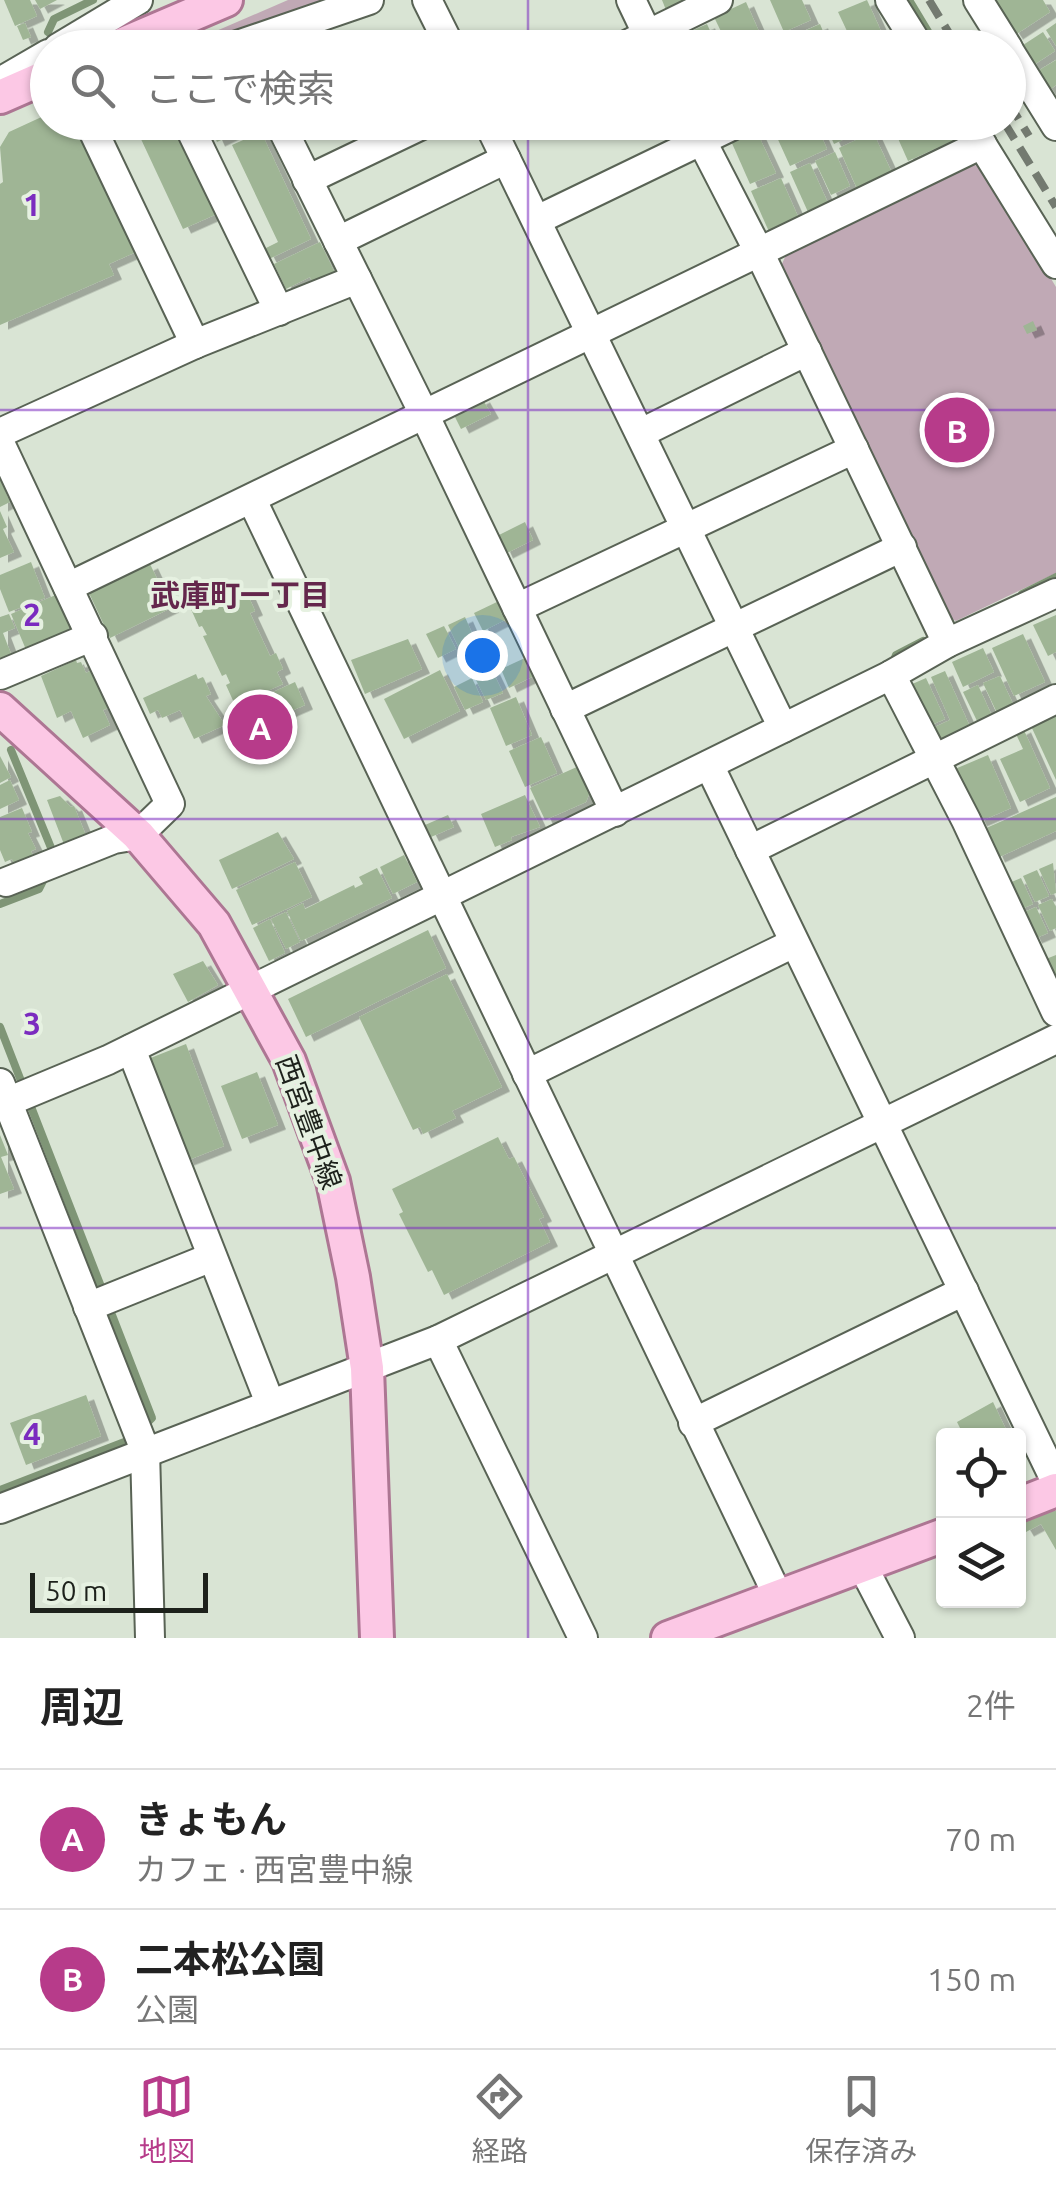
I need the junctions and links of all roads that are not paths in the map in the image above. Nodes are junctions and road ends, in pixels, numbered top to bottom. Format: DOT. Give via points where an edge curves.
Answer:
graph roads {
  1 [pos="138,0"];
  2 [pos="226,0"];
  3 [pos="369,0"];
  4 [pos="428,0"];
  5 [pos="631,0"];
  6 [pos="718,0"];
  7 [pos="890,0"];
  8 [pos="978,0"];
  9 [pos="88,30"];
  10 [pos="156,30"];
  11 [pos="283,30"];
  12 [pos="442,30"];
  13 [pos="645,30"];
  14 [pos="668,30"];
  15 [pos="903,30"];
  16 [pos="997,30"];
  17 [pos="30,64"];
  18 [pos="1026,74"];
  19 [pos="0,82"];
  20 [pos="30,84"];
  21 [pos="0,97"];
  22 [pos="1053,114"];
  23 [pos="98,140"];
  24 [pos="196,140"];
  25 [pos="288,140"];
  26 [pos="391,140"];
  27 [pos="497,140"];
  28 [pos="682,140"];
  29 [pos="701,140"];
  30 [pos="962,140"];
  31 [pos="979,140"];
  32 [pos="506,159"];
  33 [pos="308,180"];
  34 [pos="537,220"];
  35 [pos="338,241"];
  36 [pos="759,252"];
  37 [pos="1056,264"];
  38 [pos="357,279"];
  39 [pos="278,311"];
  40 [pos="592,334"];
  41 [pos="194,344"];
  42 [pos="807,352"];
  43 [pos="424,414"];
  44 [pos="0,432"];
  45 [pos="641,433"];
  46 [pos="0,443"];
  47 [pos="854,449"];
  48 [pos="252,500"];
  49 [pos="688,528"];
  50 [pos="902,547"];
  51 [pos="68,587"];
  52 [pos="1056,592"];
  53 [pos="517,608"];
  54 [pos="734,628"];
  55 [pos="93,636"];
  56 [pos="947,643"];
  57 [pos="0,675"];
  58 [pos="891,675"];
  59 [pos="1056,700"];
  60 [pos="0,709"];
  61 [pos="565,709"];
  62 [pos="782,728"];
  63 [pos="934,758"];
  64 [pos="709,765"];
  65 [pos="615,812"];
  66 [pos="138,835"];
  67 [pos="750,850"];
  68 [pos="2,878"];
  69 [pos="443,898"];
  70 [pos="794,944"];
  71 [pos="250,989"];
  72 [pos="1056,1012"];
  73 [pos="1056,1039"];
  74 [pos="130,1048"];
  75 [pos="527,1074"];
  76 [pos="2,1097"];
  77 [pos="882,1124"];
  78 [pos="612,1253"];
  79 [pos="212,1257"];
  80 [pos="964,1291"];
  81 [pos="88,1307"];
  82 [pos="438,1340"];
  83 [pos="367,1368"];
  84 [pos="270,1404"];
  85 [pos="693,1423"];
  86 [pos="144,1450"];
  87 [pos="1056,1482"];
  88 [pos="1056,1490"];
  89 [pos="1026,1502"];
  90 [pos="0,1509"];
  91 [pos="936,1538"];
  92 [pos="863,1567"];
  93 [pos="778,1598"];
  94 [pos="150,1638"];
  95 [pos="377,1638"];
  96 [pos="583,1638"];
  97 [pos="668,1638"];
  98 [pos="900,1638"];
  1 -- 9 [label="street"];
  2 -- 10 [label="main road"];
  3 -- 11 [label="street"];
  4 -- 12 [label="street"];
  5 -- 13 [label="street"];
  6 -- 14 [label="street"];
  7 -- 15 [label="street"];
  8 -- 16 [label="street"];
  17 -- 19 [label="street"];
  18 -- 22 [label="street"];
  20 -- 21 [label="main road"];
  23 -- 41 [label="street"];
  24 -- 39 [label="street"];
  25 -- 33 [label="street"];
  26 -- 33 [label="street"];
  27 -- 32 [label="street"];
  28 -- 34 [label="street"];
  29 -- 36 [label="street"];
  30 -- 36 [label="street"];
  31 -- 37 [label="street"];
  32 -- 34 [label="street"];
  32 -- 35 [label="street"];
  33 -- 35 [label="street"];
  34 -- 40 [label="street"];
  35 -- 38 [label="street"];
  36 -- 40 [label="street"];
  36 -- 42 [label="street"];
  38 -- 39 [label="street"];
  38 -- 43 [label="street"];
  39 -- 41 [label="street"];
  40 -- 43 [label="street"];
  40 -- 45 [label="street"];
  41 -- 44 [label="street"];
  42 -- 45 [label="street"];
  42 -- 47 [label="street"];
  43 -- 48 [label="street"];
  43 -- 53 [label="street"];
  45 -- 49 [label="street"];
  46 -- 51 [label="street"];
  47 -- 49 [label="street"];
  47 -- 50 [label="street"];
  48 -- 51 [label="street"];
  48 -- 69 [label="street"];
  49 -- 53 [label="street"];
  49 -- 54 [label="street"];
  50 -- 54 [label="street"];
  50 -- 56 [label="street"];
  51 -- 55 [label="street"];
  52 -- 56 [label="street"];
  53 -- 61 [label="street"];
  54 -- 61 [label="street"];
  54 -- 62 [label="street"];
  55 -- 57 [label="street"];
  55 -- 66 [label="street" via="170,804"];
  56 -- 58 [label="street"];
  58 -- 62 [label="street"];
  58 -- 63 [label="street"];
  59 -- 63 [label="street"];
  60 -- 66 [label="main road, 西宮豊中線"];
  61 -- 65 [label="street"];
  62 -- 64 [label="street"];
  63 -- 67 [label="street"];
  63 -- 72 [label="street"];
  64 -- 65 [label="street"];
  64 -- 67 [label="street"];
  65 -- 69 [label="street"];
  66 -- 68 [label="street"];
  66 -- 71 [label="main road, 西宮豊中線" via="214,924"];
  67 -- 70 [label="street"];
  69 -- 71 [label="street"];
  69 -- 75 [label="street"];
  70 -- 75 [label="street"];
  70 -- 77 [label="street"];
  71 -- 74 [label="street"];
  71 -- 83 [label="main road, 西宮豊中線" via="289,1060 334,1181"];
  73 -- 77 [label="street"];
  74 -- 76 [label="street"];
  74 -- 79 [label="street"];
  75 -- 78 [label="street"];
  76 -- 81 [label="street"];
  77 -- 78 [label="street"];
  77 -- 80 [label="street"];
  78 -- 82 [label="street"];
  78 -- 85 [label="street"];
  79 -- 81 [label="street"];
  79 -- 84 [label="street"];
  80 -- 85 [label="street"];
  80 -- 87 [label="street"];
  81 -- 86 [label="street"];
  82 -- 83 [label="street"];
  82 -- 96 [label="street"];
  83 -- 84 [label="street"];
  83 -- 95 [label="main road, 西宮豊中線"];
  84 -- 86 [label="street"];
  85 -- 93 [label="street"];
  86 -- 90 [label="street"];
  86 -- 94 [label="street"];
  88 -- 89 [label="main road"];
  91 -- 92 [label="main road"];
  92 -- 93 [label="main road"];
  92 -- 98 [label="street"];
  93 -- 97 [label="main road"];
}
